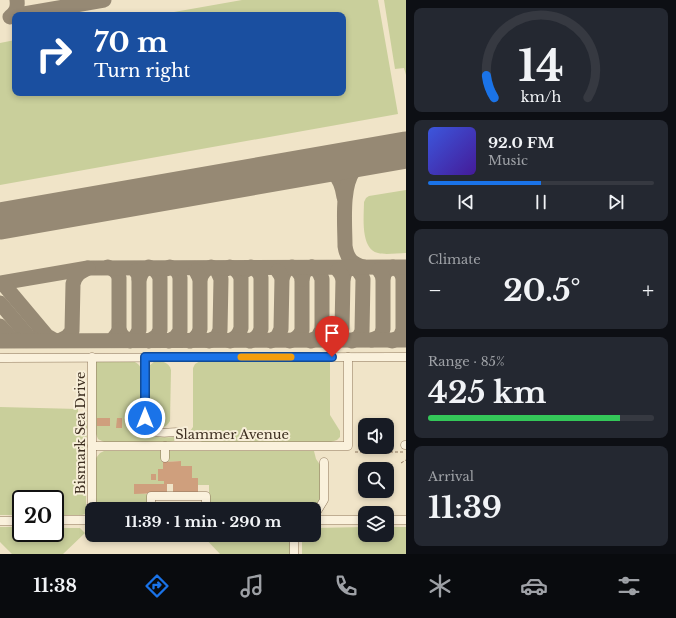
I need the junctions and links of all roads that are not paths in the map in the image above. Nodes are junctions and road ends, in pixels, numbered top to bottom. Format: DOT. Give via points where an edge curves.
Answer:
graph roads {
  1 [pos="92,357"];
  2 [pos="145,357"];
  3 [pos="348,357"];
  4 [pos="406,357"];
  5 [pos="0,358"];
  6 [pos="180,432"];
  7 [pos="92,446"];
  8 [pos="165,446"];
  9 [pos="165,458"];
  10 [pos="324,462"];
  11 [pos="92,502"];
  12 [pos="151,502"];
  13 [pos="206,502"];
  14 [pos="321,505"];
  15 [pos="64,520"];
  16 [pos="85,520"];
  17 [pos="321,520"];
  18 [pos="358,520"];
  19 [pos="394,520"];
  20 [pos="406,520"];
  21 [pos="0,521"];
  22 [pos="12,521"];
  23 [pos="294,542"];
  24 [pos="294,554"];
  1 -- 2 [label="street"];
  1 -- 5 [label="street"];
  1 -- 7 [label="street, Bismark Sea Drive"];
  2 -- 3 [label="street"];
  2 -- 6 [label="street" via="146,424 149,429 157,432"];
  3 -- 4 [label="street"];
  3 -- 8 [label="street, Slammer Avenue" via="348,446"];
  7 -- 8 [label="street, Slammer Avenue"];
  7 -- 11 [label="street, Bismark Sea Drive"];
  8 -- 9 [label="street"];
  10 -- 14 [label="street" via="324,500"];
  12 -- 13 [label="street" via="151,496 206,496"];
  15 -- 16 [label="street"];
  17 -- 18 [label="street"];
  19 -- 20 [label="street"];
  21 -- 22 [label="street"];
  23 -- 24 [label="street"];
}
